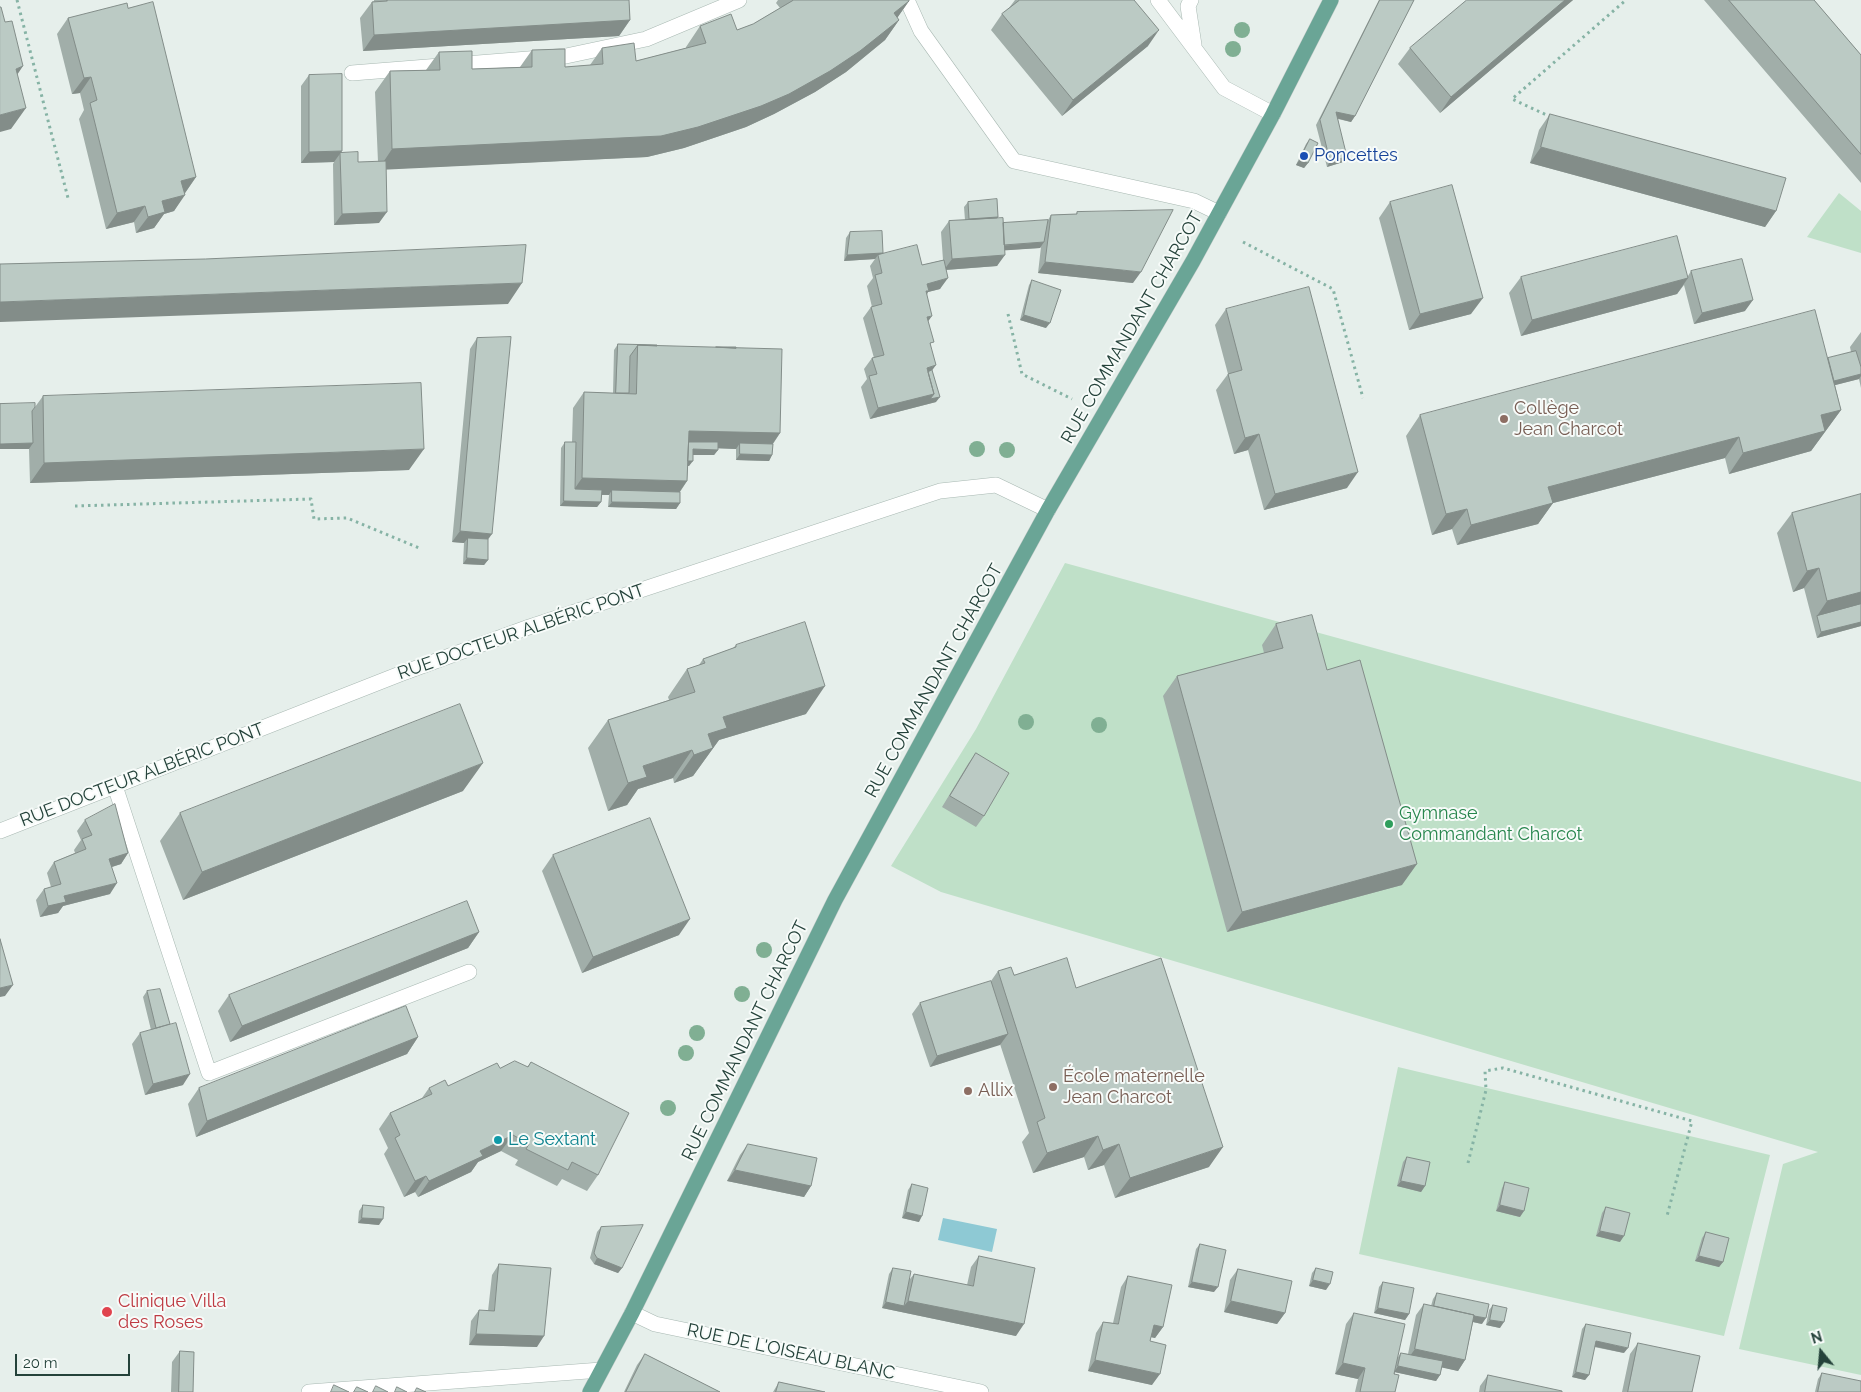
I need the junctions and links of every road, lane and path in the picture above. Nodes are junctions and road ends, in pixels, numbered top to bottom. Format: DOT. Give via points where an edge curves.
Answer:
graph roads {
  1 [pos="17,0"];
  2 [pos="907,0"];
  3 [pos="1158,0"];
  4 [pos="1191,0"];
  5 [pos="1331,0"];
  6 [pos="1626,0"];
  7 [pos="734,1"];
  8 [pos="1194,46"];
  9 [pos="352,73"];
  10 [pos="1273,114"];
  11 [pos="1554,119"];
  12 [pos="68,198"];
  13 [pos="1219,213"];
  14 [pos="1243,242"];
  15 [pos="1008,314"];
  16 [pos="1364,398"];
  17 [pos="1072,399"];
  18 [pos="75,506"];
  19 [pos="1048,510"];
  20 [pos="419,548"];
  21 [pos="115,786"];
  22 [pos="0,831"];
  23 [pos="469,972"];
  24 [pos="1468,1163"];
  25 [pos="1667,1216"];
  26 [pos="632,1314"];
  27 [pos="601,1370"];
  28 [pos="309,1392"];
  29 [pos="590,1392"];
  30 [pos="981,1392"];
  1 -- 12 [label="path"];
  2 -- 13 [label="street" via="921,31 1014,160 1194,201"];
  3 -- 8 [label="street"];
  4 -- 8 [label="street" via="1188,6"];
  5 -- 10 [label="main road, RUE COMMANDANT CHARCOT"];
  6 -- 11 [label="path" via="1512,99"];
  7 -- 9 [label="street" via="646,39 566,56"];
  8 -- 10 [label="street" via="1224,88"];
  10 -- 13 [label="main road, RUE COMMANDANT CHARCOT"];
  13 -- 19 [label="main road, RUE COMMANDANT CHARCOT"];
  14 -- 16 [label="path" via="1333,289"];
  15 -- 17 [label="path" via="1022,374"];
  18 -- 20 [label="path" via="311,499 314,519 347,518"];
  19 -- 21 [label="street, RUE DOCTEUR ALBÉRIC PONT" via="996,485 940,491 520,631 400,674"];
  19 -- 26 [label="main road, RUE COMMANDANT CHARCOT" via="835,900"];
  21 -- 22 [label="street, RUE DOCTEUR ALBÉRIC PONT"];
  21 -- 23 [label="street" via="209,1073"];
  24 -- 25 [label="path" via="1486,1090 1486,1070 1503,1068 1692,1121"];
  26 -- 27 [label="main road, RUE COMMANDANT CHARCOT"];
  26 -- 30 [label="street, RUE DE L'OISEAU BLANC" via="655,1324"];
  27 -- 28 [label="street"];
  27 -- 29 [label="main road, RUE COMMANDANT CHARCOT"];
}
